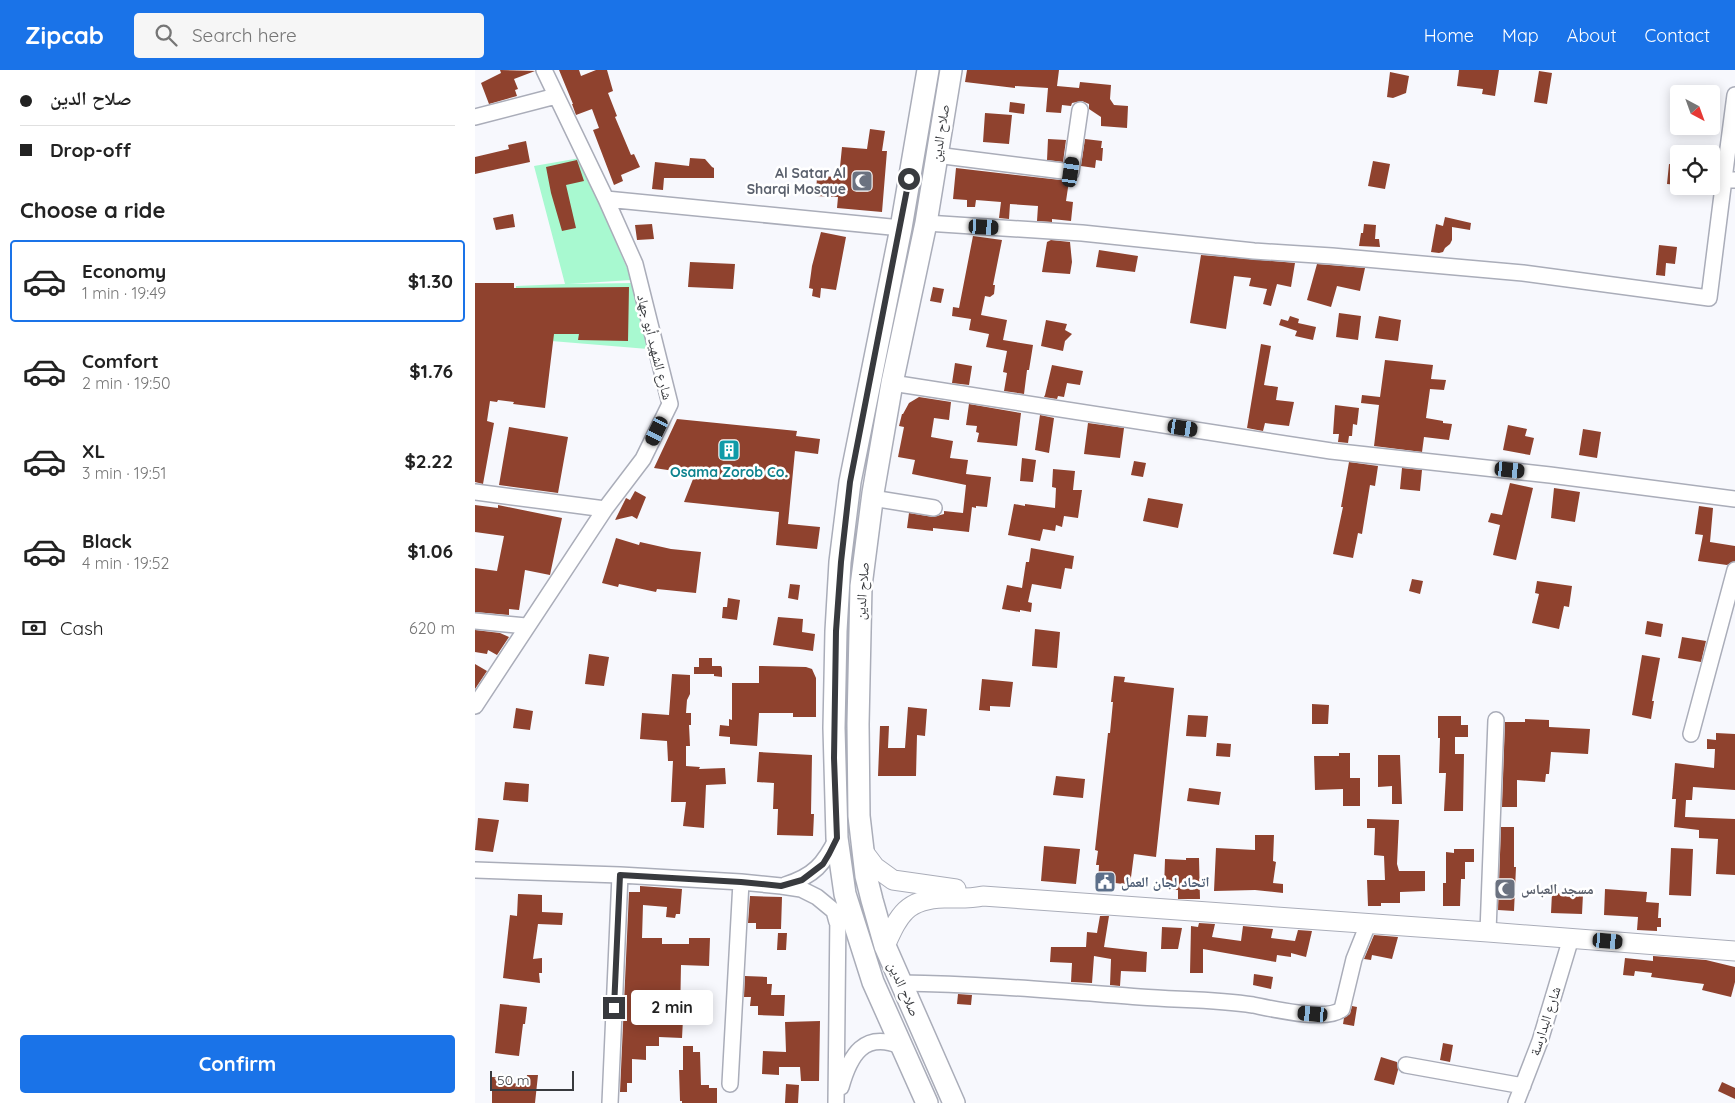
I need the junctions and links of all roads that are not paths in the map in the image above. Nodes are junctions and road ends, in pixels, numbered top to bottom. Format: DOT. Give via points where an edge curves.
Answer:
graph roads {
  1 [pos="544,70"];
  2 [pos="928,70"];
  3 [pos="951,70"];
  4 [pos="1735,95"];
  5 [pos="556,96"];
  6 [pos="1080,110"];
  7 [pos="475,117"];
  8 [pos="936,154"];
  9 [pos="1729,180"];
  10 [pos="606,199"];
  11 [pos="926,223"];
  12 [pos="901,228"];
  13 [pos="892,382"];
  14 [pos="850,482"];
  15 [pos="475,492"];
  16 [pos="873,495"];
  17 [pos="1735,499"];
  18 [pos="934,508"];
  19 [pos="605,509"];
  20 [pos="841,562"];
  21 [pos="862,570"];
  22 [pos="1735,570"];
  23 [pos="475,621"];
  24 [pos="526,626"];
  25 [pos="475,706"];
  26 [pos="1496,720"];
  27 [pos="1691,734"];
  28 [pos="837,838"];
  29 [pos="863,851"];
  30 [pos="475,870"];
  31 [pos="841,874"];
  32 [pos="620,875"];
  33 [pos="741,882"];
  34 [pos="781,886"];
  35 [pos="983,896"];
  36 [pos="837,922"];
  37 [pos="1368,924"];
  38 [pos="1488,932"];
  39 [pos="1571,938"];
  40 [pos="885,946"];
  41 [pos="1735,951"];
  42 [pos="901,983"];
  43 [pos="900,1046"];
  44 [pos="1406,1065"];
  45 [pos="730,1084"];
  46 [pos="1523,1086"];
  47 [pos="610,1103"];
  48 [pos="837,1103"];
  49 [pos="927,1103"];
  50 [pos="955,1103"];
  51 [pos="1516,1103"];
  1 -- 5 [label="street, شارع الشهيد أبو جهاد"];
  2 -- 12 [label="highway, صلاح الدين"];
  3 -- 8 [label="highway, صلاح الدين"];
  4 -- 9 [label="street"];
  5 -- 7 [label="street"];
  5 -- 10 [label="street, شارع الشهيد أبو جهاد"];
  6 -- 8 [label="street" via="1071,172"];
  8 -- 11 [label="highway, صلاح الدين"];
  9 -- 11 [label="street" via="1709,298 1523,273 1254,251 1082,232"];
  10 -- 12 [label="street"];
  10 -- 19 [label="street, شارع الشهيد أبو جهاد" via="635,264 670,404 643,459"];
  11 -- 13 [label="highway, صلاح الدين"];
  12 -- 14 [label="highway, صلاح الدين"];
  13 -- 16 [label="highway, صلاح الدين"];
  13 -- 17 [label="street" via="1331,451"];
  14 -- 16 [label="highway" via="859,498"];
  14 -- 20 [label="highway, صلاح الدين"];
  15 -- 19 [label="street"];
  16 -- 18 [label="street"];
  16 -- 21 [label="highway, صلاح الدين"];
  19 -- 24 [label="street, شارع الشهيد أبو جهاد"];
  20 -- 21 [label="highway" via="853,558"];
  20 -- 28 [label="highway, صلاح الدين" via="834,718"];
  21 -- 29 [label="highway, صلاح الدين" via="857,715"];
  22 -- 27 [label="street"];
  23 -- 24 [label="street"];
  24 -- 25 [label="street, شارع الشهيد أبو جهاد"];
  26 -- 38 [label="street"];
  28 -- 31 [label="highway, صلاح الدين"];
  28 -- 34 [label="street" via="823,864 815,871 802,880"];
  29 -- 35 [label="main road" via="875,867 893,880 972,891"];
  29 -- 40 [label="highway, صلاح الدين" via="871,900"];
  30 -- 32 [label="street"];
  31 -- 36 [label="street"];
  31 -- 43 [label="highway, صلاح الدين" via="862,952"];
  32 -- 33 [label="street"];
  32 -- 47 [label="street"];
  33 -- 34 [label="street"];
  33 -- 45 [label="street"];
  34 -- 36 [label="street" via="801,889 817,897 834,911"];
  35 -- 37 [label="main road"];
  35 -- 40 [label="main road" via="924,900 912,905 897,920"];
  36 -- 48 [label="street"];
  37 -- 38 [label="main road"];
  37 -- 42 [label="street" via="1354,959 1342,1009 1334,1015 1205,1000"];
  38 -- 39 [label="main road"];
  39 -- 41 [label="main road"];
  39 -- 46 [label="street, شارع البدارسة"];
  40 -- 42 [label="highway, صلاح الدين"];
  42 -- 50 [label="highway, صلاح الدين"];
  43 -- 48 [label="street" via="882,1041 872,1042 859,1050 847,1067"];
  43 -- 49 [label="highway, صلاح الدين"];
  44 -- 46 [label="street"];
  46 -- 51 [label="street, شارع البدارسة"];
}
